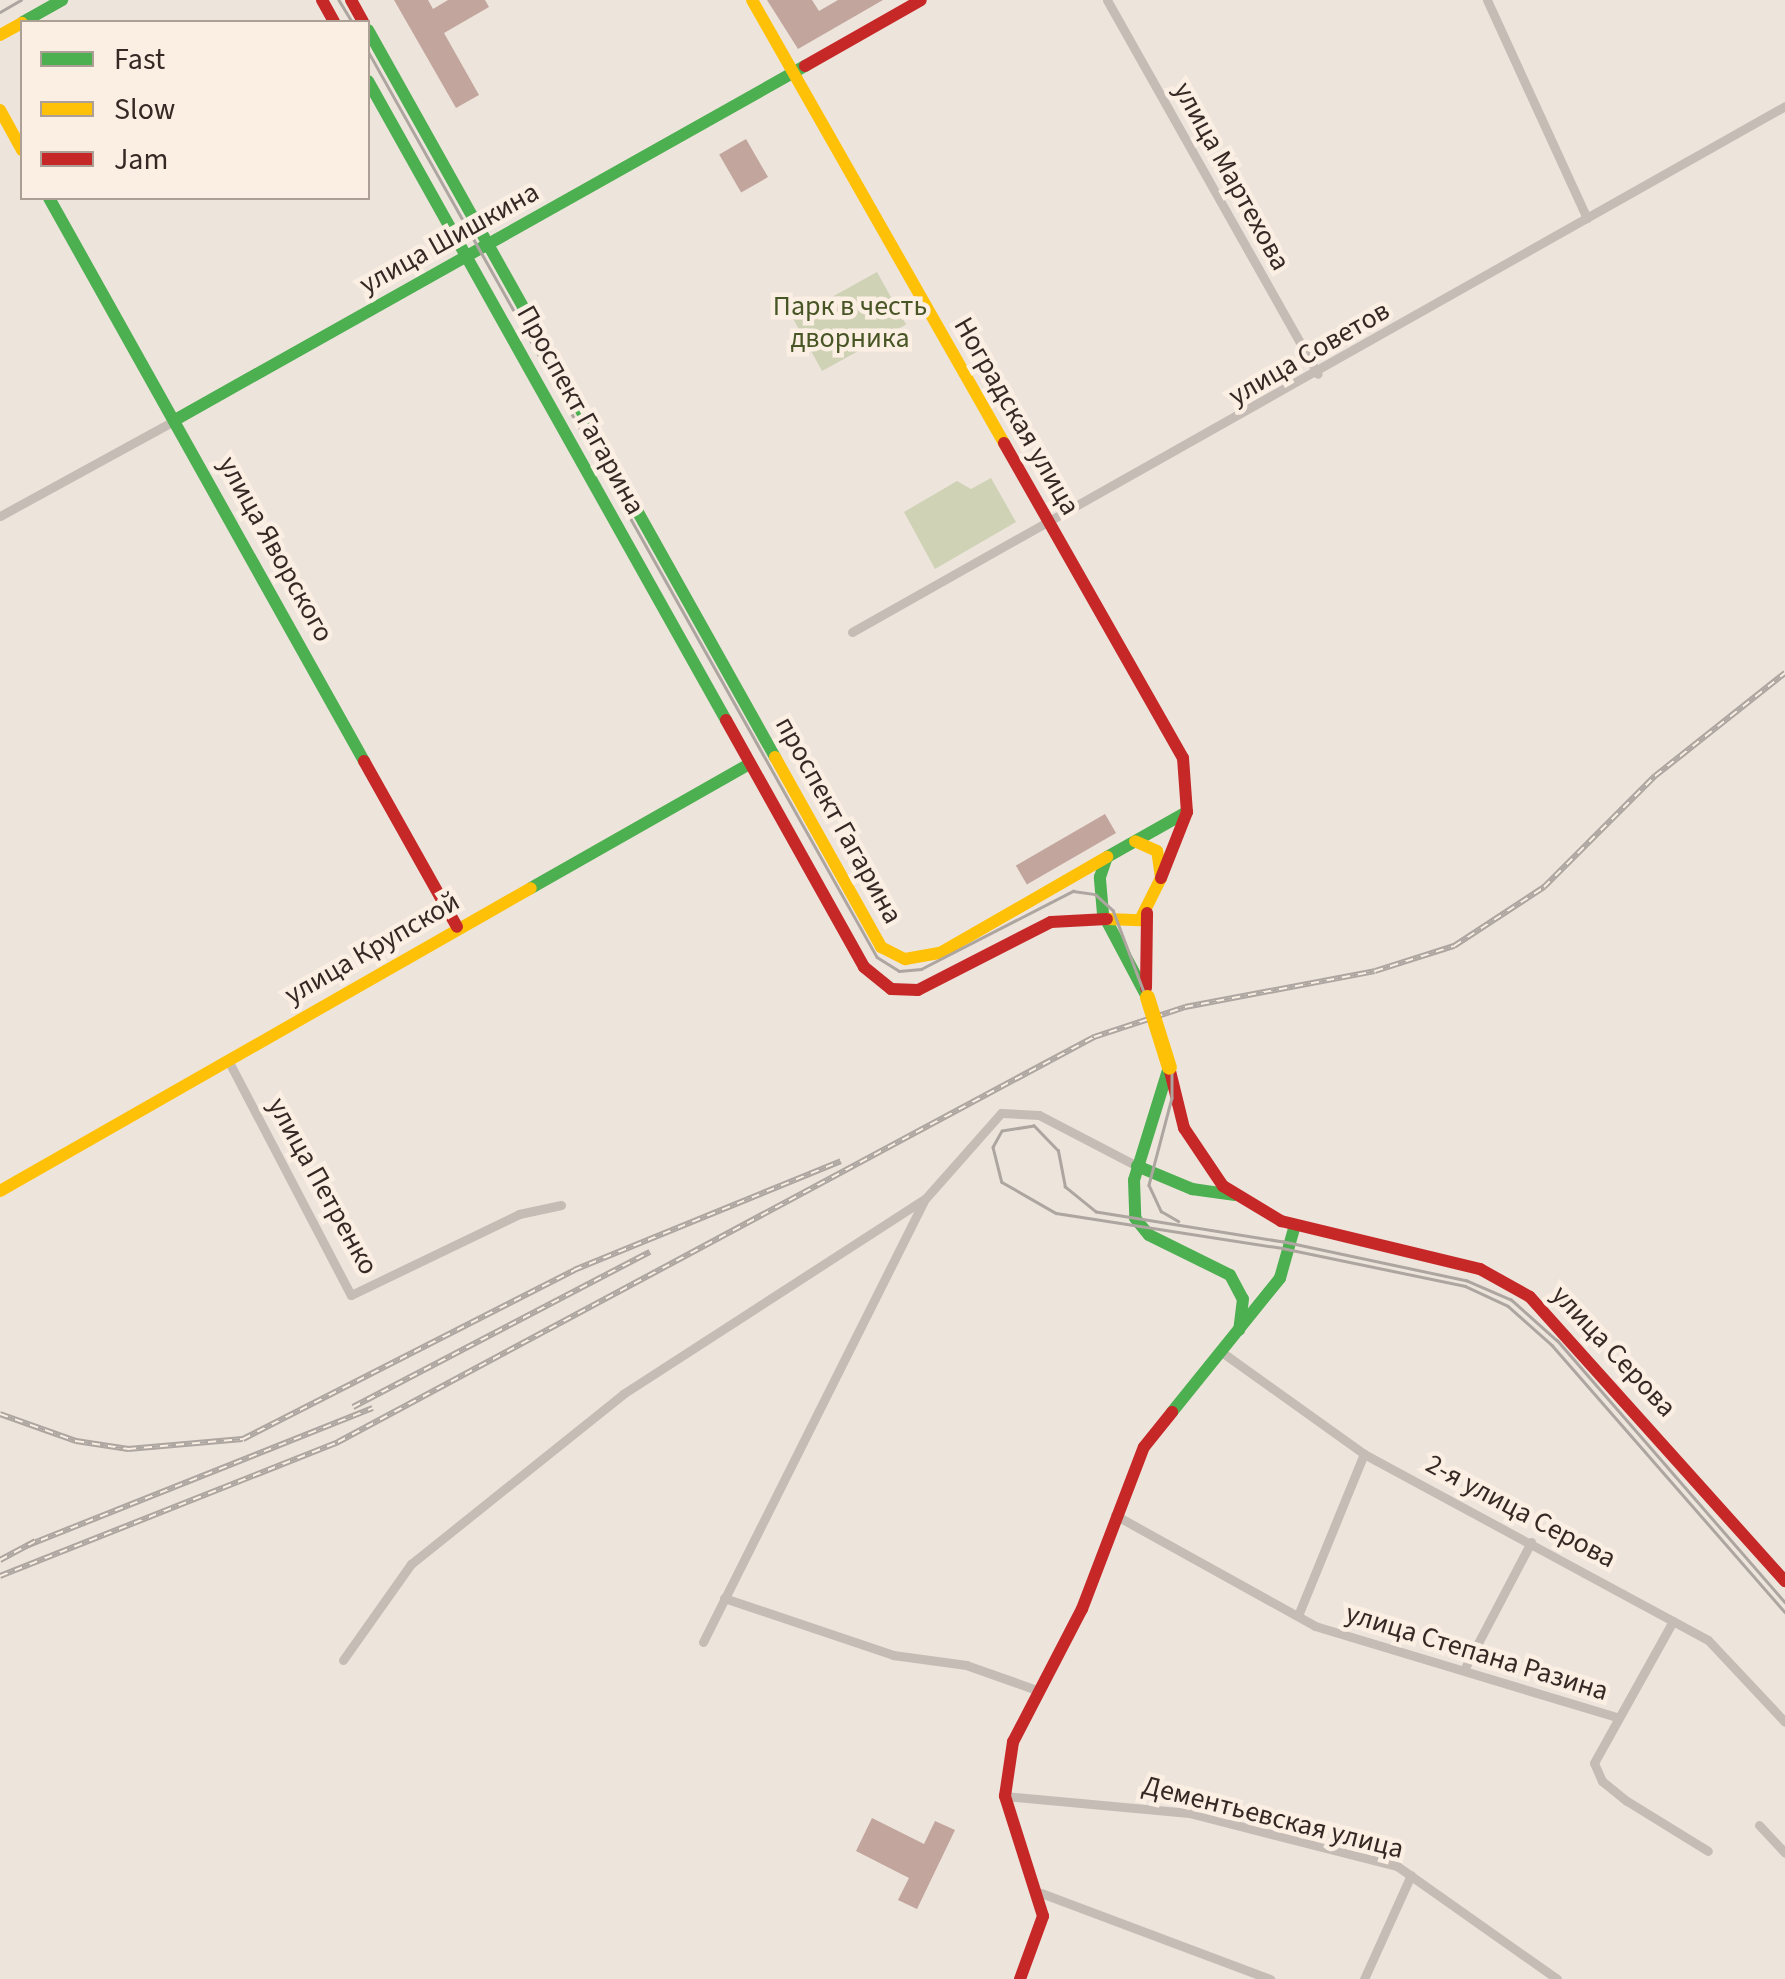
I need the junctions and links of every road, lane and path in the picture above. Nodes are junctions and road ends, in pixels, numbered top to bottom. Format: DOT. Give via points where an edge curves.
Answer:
graph roads {
  1 [pos="62,0"];
  2 [pos="752,0"];
  3 [pos="921,0"];
  4 [pos="1107,0"];
  5 [pos="1486,0"];
  6 [pos="27,20"];
  7 [pos="370,34"];
  8 [pos="793,73"];
  9 [pos="370,85"];
  10 [pos="1785,106"];
  11 [pos="0,110"];
  12 [pos="20,146"];
  13 [pos="50,200"];
  14 [pos="1587,218"];
  15 [pos="489,246"];
  16 [pos="467,258"];
  17 [pos="1318,374"];
  18 [pos="175,420"];
  19 [pos="0,516"];
  20 [pos="1049,522"];
  21 [pos="852,632"];
  22 [pos="745,703"];
  23 [pos="772,751"];
  24 [pos="748,764"];
  25 [pos="1187,812"];
  26 [pos="1135,841"];
  27 [pos="1107,857"];
  28 [pos="1162,878"];
  29 [pos="1148,914"];
  30 [pos="1106,919"];
  31 [pos="457,926"];
  32 [pos="1147,997"];
  33 [pos="230,1062"];
  34 [pos="1169,1066"];
  35 [pos="1137,1166"];
  36 [pos="0,1191"];
  37 [pos="1234,1194"];
  38 [pos="925,1199"];
  39 [pos="560,1205"];
  40 [pos="1295,1225"];
  41 [pos="1236,1337"];
  42 [pos="1223,1352"];
  43 [pos="1364,1454"];
  44 [pos="1115,1515"];
  45 [pos="1531,1542"];
  46 [pos="1785,1581"];
  47 [pos="724,1598"];
  48 [pos="1299,1613"];
  49 [pos="1674,1621"];
  50 [pos="703,1642"];
  51 [pos="343,1660"];
  52 [pos="1466,1666"];
  53 [pos="1037,1690"];
  54 [pos="1617,1717"];
  55 [pos="1785,1722"];
  56 [pos="1005,1796"];
  57 [pos="1759,1825"];
  58 [pos="1708,1852"];
  59 [pos="1785,1853"];
  60 [pos="1411,1875"];
  61 [pos="1041,1893"];
  62 [pos="1020,1979"];
  63 [pos="1270,1979"];
  64 [pos="1364,1979"];
  65 [pos="1557,1979"];
  1 -- 6 [label="main road"];
  2 -- 8 [label="main road, Ноградская улица"];
  3 -- 8 [label="main road, улица Шишкина"];
  4 -- 17 [label="street, улица Мартехова"];
  5 -- 14 [label="street"];
  7 -- 15 [label="main road, Проспект Гагарина"];
  8 -- 15 [label="main road, улица Шишкина"];
  8 -- 20 [label="main road, Ноградская улица"];
  9 -- 16 [label="main road, Проспект Гагарина"];
  10 -- 14 [label="street, улица Советов"];
  11 -- 12 [label="main road"];
  13 -- 18 [label="main road, улица Яворского"];
  14 -- 17 [label="street, улица Советов"];
  15 -- 16 [label="main road, улица Шишкина"];
  15 -- 22 [label="main road, Проспект Гагарина"];
  16 -- 18 [label="main road, улица Шишкина"];
  16 -- 24 [label="main road, Проспект Гагарина"];
  17 -- 20 [label="street, улица Советов"];
  18 -- 19 [label="street, улица Шишкина"];
  18 -- 31 [label="main road, улица Яворского"];
  20 -- 21 [label="street, улица Советов"];
  20 -- 25 [label="main road, Ноградская улица" via="1182,758"];
  22 -- 23 [label="main road, проспект Гагарина"];
  23 -- 24 [label="street, улица Крупской"];
  23 -- 27 [label="main road, проспект Гагарина" via="882,947 896,958 940,953"];
  24 -- 30 [label="main road, проспект Гагарина" via="864,967 892,989 945,980 1051,922"];
  24 -- 31 [label="main road, улица Крупской"];
  25 -- 26 [label="main road"];
  25 -- 28 [label="main road"];
  26 -- 27 [label="main road"];
  26 -- 28 [label="main road" via="1156,852"];
  27 -- 30 [label="main road" via="1098,892"];
  28 -- 29 [label="main road"];
  29 -- 30 [label="main road" via="1128,925"];
  29 -- 32 [label="main road"];
  30 -- 32 [label="main road"];
  31 -- 33 [label="main road, улица Крупской"];
  32 -- 34 [label="main road, bridge"];
  33 -- 36 [label="main road, улица Крупской"];
  33 -- 39 [label="street, улица Петренко" via="352,1295 520,1214"];
  34 -- 35 [label="main road"];
  34 -- 37 [label="main road" via="1191,1144"];
  35 -- 37 [label="main road" via="1192,1188"];
  35 -- 38 [label="street" via="1015,1109 994,1119"];
  35 -- 41 [label="main road" via="1136,1222 1234,1280 1243,1299"];
  37 -- 40 [label="main road, улица Серова"];
  38 -- 47 [label="street"];
  38 -- 51 [label="street" via="623,1394 411,1564"];
  40 -- 41 [label="main road" via="1280,1278"];
  40 -- 46 [label="main road, улица Серова" via="1480,1269 1530,1296"];
  41 -- 42 [label="main road"];
  42 -- 43 [label="street, 2-я улица Серова"];
  42 -- 44 [label="main road" via="1168,1410"];
  43 -- 45 [label="street, 2-я улица Серова"];
  43 -- 48 [label="street"];
  44 -- 48 [label="street, улица Степана Разина"];
  44 -- 53 [label="main road" via="1082,1610"];
  45 -- 49 [label="street, 2-я улица Серова"];
  45 -- 52 [label="street"];
  47 -- 50 [label="street"];
  47 -- 53 [label="street" via="893,1656 966,1665"];
  48 -- 52 [label="street, улица Степана Разина" via="1406,1658"];
  49 -- 54 [label="street"];
  49 -- 55 [label="street, 2-я улица Серова" via="1731,1659"];
  52 -- 54 [label="street, улица Степана Разина"];
  53 -- 56 [label="main road" via="1013,1742"];
  54 -- 58 [label="street" via="1595,1755 1598,1776"];
  56 -- 60 [label="street, Дементьевская улица" via="1189,1813"];
  56 -- 61 [label="main road"];
  57 -- 59 [label="street"];
  60 -- 64 [label="street"];
  60 -- 65 [label="street, Дементьевская улица"];
  61 -- 62 [label="main road" via="1043,1916"];
  61 -- 63 [label="street"];
}
